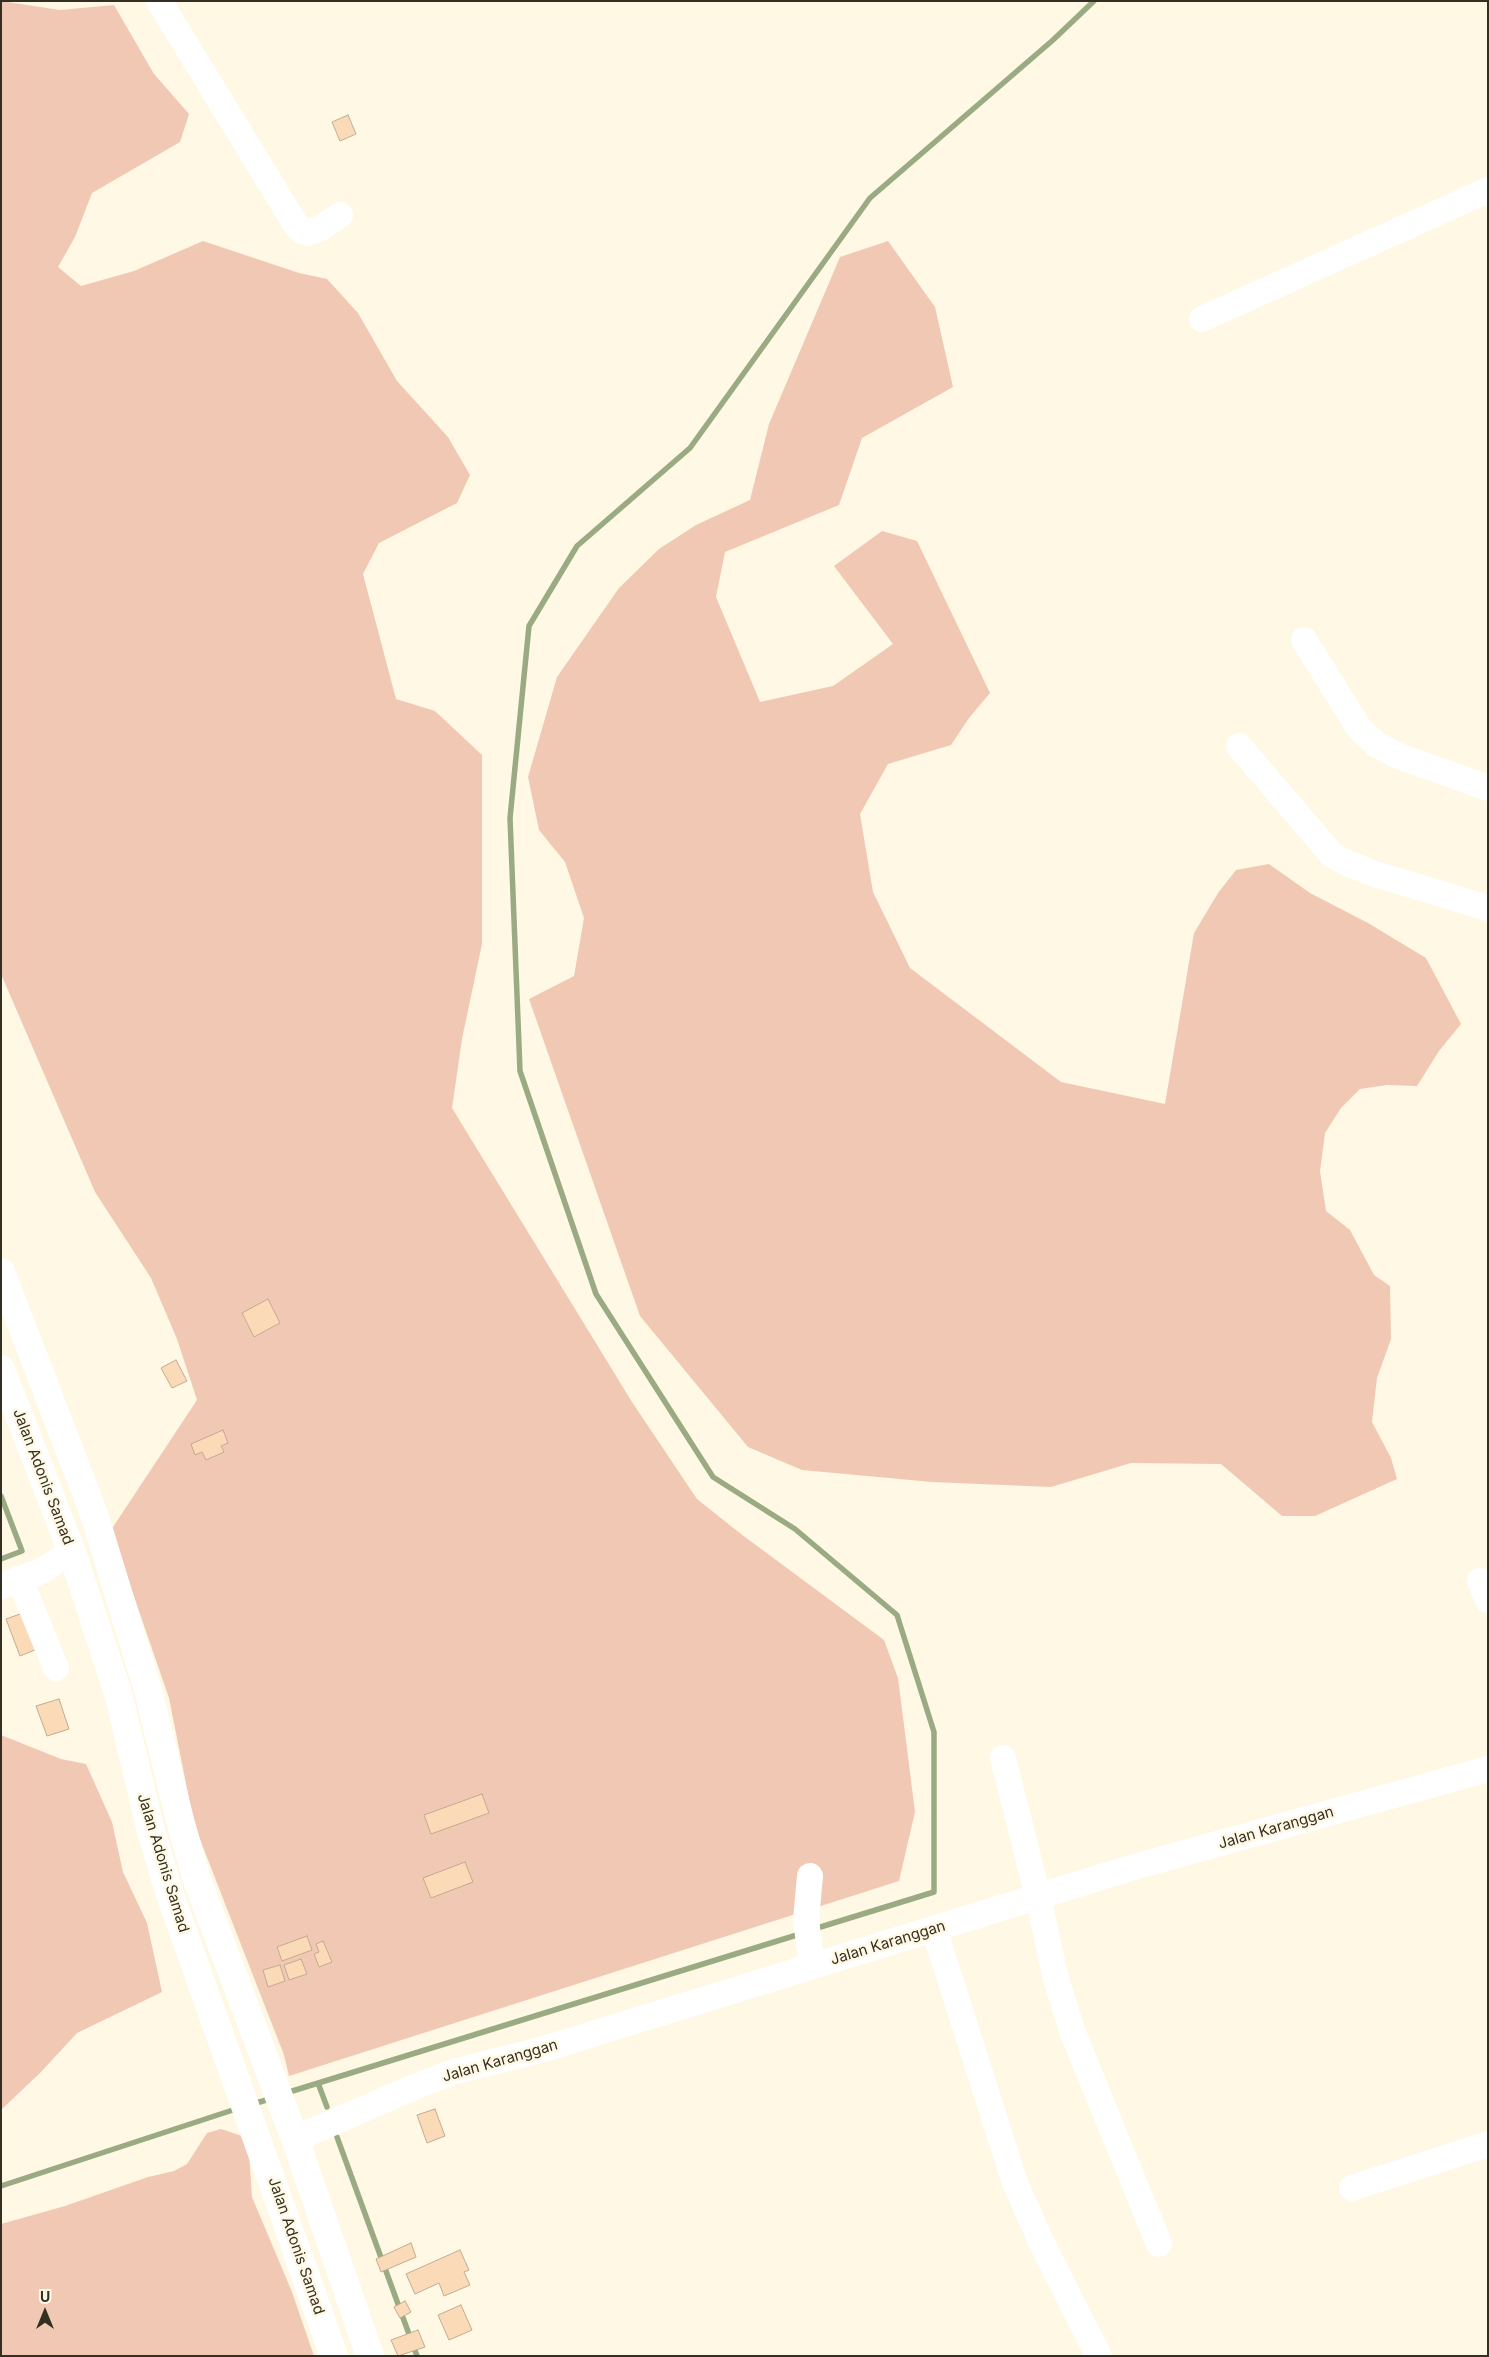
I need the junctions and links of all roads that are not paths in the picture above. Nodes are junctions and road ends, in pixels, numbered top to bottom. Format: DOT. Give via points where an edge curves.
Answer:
graph roads {
  1 [pos="158,1"];
  2 [pos="1488,190"];
  3 [pos="340,215"];
  4 [pos="1202,319"];
  5 [pos="1304,640"];
  6 [pos="1239,746"];
  7 [pos="1488,788"];
  8 [pos="1488,908"];
  9 [pos="1,1272"];
  10 [pos="1,1369"];
  11 [pos="72,1552"];
  12 [pos="10,1583"];
  13 [pos="56,1668"];
  14 [pos="156,1726"];
  15 [pos="127,1734"];
  16 [pos="1003,1758"];
  17 [pos="1488,1769"];
  18 [pos="810,1876"];
  19 [pos="1038,1897"];
  20 [pos="934,1929"];
  21 [pos="812,1966"];
  22 [pos="293,2133"];
  23 [pos="1488,2144"];
  24 [pos="1352,2188"];
  25 [pos="1159,2244"];
  26 [pos="334,2356"];
  27 [pos="370,2356"];
  28 [pos="1099,2356"];
  1 -- 3 [label="street" via="296,225 307,233"];
  2 -- 4 [label="street"];
  5 -- 7 [label="street" via="1359,728 1376,744 1396,755"];
  6 -- 8 [label="street" via="1332,855 1375,874"];
  9 -- 14 [label="highway, Jalan Adonis Samad" via="94,1514"];
  10 -- 11 [label="highway, Jalan Adonis Samad"];
  11 -- 12 [label="street" via="41,1571"];
  11 -- 15 [label="highway, Jalan Adonis Samad" via="119,1697"];
  12 -- 13 [label="street"];
  14 -- 15 [label="highway"];
  14 -- 22 [label="highway, Jalan Adonis Samad" via="197,1880"];
  15 -- 26 [label="highway, Jalan Adonis Samad" via="166,1880"];
  16 -- 19 [label="street"];
  17 -- 19 [label="street, Jalan Karanggan" via="1134,1867"];
  18 -- 21 [label="street" via="807,1930"];
  19 -- 20 [label="street, Jalan Karanggan"];
  19 -- 25 [label="street" via="1056,1979 1073,2033"];
  20 -- 21 [label="street, Jalan Karanggan"];
  20 -- 28 [label="street" via="1015,2183"];
  21 -- 22 [label="street, Jalan Karanggan" via="544,2049 453,2072"];
  22 -- 27 [label="highway, Jalan Adonis Samad"];
  23 -- 24 [label="street"];
}
